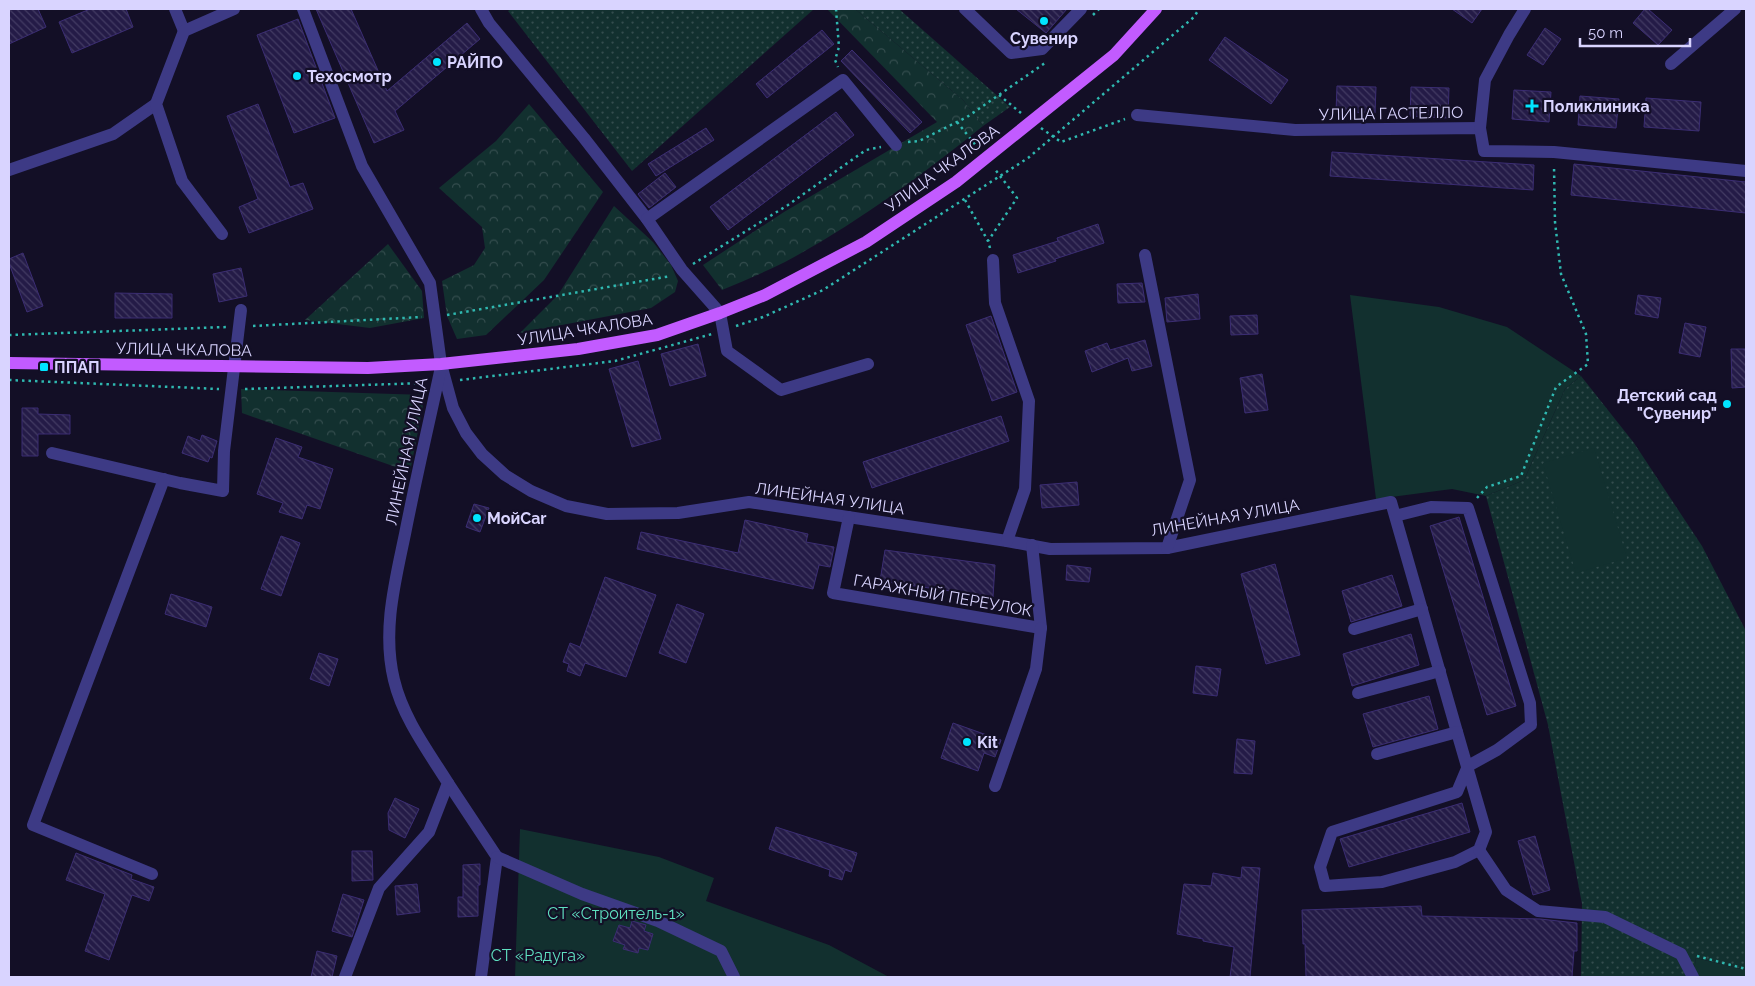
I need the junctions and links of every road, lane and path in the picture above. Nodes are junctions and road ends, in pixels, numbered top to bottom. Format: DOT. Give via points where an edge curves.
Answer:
graph roads {
  1 [pos="175,9"];
  2 [pos="234,9"];
  3 [pos="303,9"];
  4 [pos="481,9"];
  5 [pos="836,9"];
  6 [pos="965,9"];
  7 [pos="1081,9"];
  8 [pos="1099,9"];
  9 [pos="1156,9"];
  10 [pos="1200,9"];
  11 [pos="1525,9"];
  12 [pos="1735,9"];
  13 [pos="1092,16"];
  14 [pos="184,31"];
  15 [pos="1051,59"];
  16 [pos="1671,64"];
  17 [pos="843,80"];
  18 [pos="999,95"];
  19 [pos="156,104"];
  20 [pos="1137,115"];
  21 [pos="1027,117"];
  22 [pos="958,122"];
  23 [pos="1034,123"];
  24 [pos="1480,128"];
  25 [pos="896,145"];
  26 [pos="981,152"];
  27 [pos="1554,152"];
  28 [pos="993,167"];
  29 [pos="9,170"];
  30 [pos="1746,171"];
  31 [pos="969,197"];
  32 [pos="965,200"];
  33 [pos="647,219"];
  34 [pos="222,234"];
  35 [pos="988,241"];
  36 [pos="1145,254"];
  37 [pos="993,260"];
  38 [pos="682,270"];
  39 [pos="241,310"];
  40 [pos="720,313"];
  41 [pos="436,317"];
  42 [pos="239,326"];
  43 [pos="9,336"];
  44 [pos="9,363"];
  45 [pos="441,364"];
  46 [pos="868,364"];
  47 [pos="233,366"];
  48 [pos="52,453"];
  49 [pos="164,479"];
  50 [pos="1468,508"];
  51 [pos="1395,516"];
  52 [pos="849,517"];
  53 [pos="1007,541"];
  54 [pos="1032,545"];
  55 [pos="1167,548"];
  56 [pos="1422,609"];
  57 [pos="1041,628"];
  58 [pos="1354,629"];
  59 [pos="1440,671"];
  60 [pos="1358,693"];
  61 [pos="1457,732"];
  62 [pos="1377,754"];
  63 [pos="1468,766"];
  64 [pos="448,784"];
  65 [pos="995,786"];
  66 [pos="1479,850"];
  67 [pos="497,857"];
  68 [pos="152,874"];
  69 [pos="1681,954"];
  70 [pos="1746,968"];
  71 [pos="345,977"];
  72 [pos="481,977"];
  73 [pos="734,977"];
  74 [pos="1693,977"];
  1 -- 14 [label="street"];
  2 -- 14 [label="street"];
  3 -- 41 [label="street" via="362,166 430,283"];
  4 -- 33 [label="street"];
  5 -- 17 [label="path" via="838,47 835,60"];
  6 -- 7 [label="street" via="1011,53 1042,49"];
  8 -- 13 [label="path"];
  9 -- 40 [label="main road, УЛИЦА ЧКАЛОВА" via="1114,55 956,182 866,242 765,295"];
  10 -- 31 [label="path" via="1028,158"];
  11 -- 24 [label="street" via="1485,80"];
  12 -- 16 [label="street"];
  14 -- 19 [label="street"];
  15 -- 18 [label="path"];
  17 -- 25 [label="street"];
  17 -- 33 [label="street"];
  18 -- 21 [label="path"];
  18 -- 22 [label="path"];
  19 -- 29 [label="street" via="112,134"];
  19 -- 34 [label="street" via="182,181"];
  20 -- 23 [label="path" via="1062,142"];
  20 -- 24 [label="street, УЛИЦА ГАСТЕЛЛО" via="1294,130"];
  22 -- 25 [label="path" via="919,141"];
  22 -- 26 [label="path"];
  24 -- 27 [label="street, УЛИЦА ГАСТЕЛЛО" via="1484,151"];
  25 -- 38 [label="path" via="866,150 788,205"];
  27 -- 30 [label="street, УЛИЦА ГАСТЕЛЛО"];
  27 -- 50 [label="path" via="1555,222 1561,274 1586,334 1588,364 1556,387 1521,476 1487,487"];
  28 -- 35 [label="path" via="1017,198"];
  32 -- 35 [label="path"];
  33 -- 38 [label="street"];
  35 -- 37 [label="path"];
  36 -- 55 [label="street" via="1190,480"];
  37 -- 53 [label="street" via="995,303 1029,401 1025,489"];
  38 -- 40 [label="street"];
  38 -- 41 [label="path" via="671,276"];
  39 -- 42 [label="street"];
  40 -- 45 [label="main road, УЛИЦА ЧКАЛОВА" via="656,335 588,348"];
  40 -- 46 [label="street" via="727,350 782,390"];
  41 -- 42 [label="path"];
  41 -- 45 [label="street"];
  42 -- 43 [label="path"];
  42 -- 47 [label="street"];
  44 -- 47 [label="main road, УЛИЦА ЧКАЛОВА"];
  45 -- 47 [label="main road, УЛИЦА ЧКАЛОВА" via="368,368"];
  45 -- 52 [label="street, ЛИНЕЙНАЯ УЛИЦА" via="453,408 482,454 505,475 566,506 607,514 678,513 749,502"];
  45 -- 64 [label="street, ЛИНЕЙНАЯ УЛИЦА" via="396,575 388,627 388,654 404,709"];
  47 -- 49 [label="street" via="222,491"];
  48 -- 49 [label="street"];
  49 -- 68 [label="street" via="33,824"];
  50 -- 51 [label="street" via="1431,507"];
  50 -- 63 [label="street" via="1530,703 1532,725"];
  51 -- 55 [label="street, ЛИНЕЙНАЯ УЛИЦА" via="1391,502"];
  51 -- 56 [label="street"];
  52 -- 53 [label="street, ЛИНЕЙНАЯ УЛИЦА"];
  52 -- 57 [label="street, ГАРАЖНЫЙ ПЕРЕУЛОК" via="833,593"];
  53 -- 54 [label="street, ЛИНЕЙНАЯ УЛИЦА"];
  54 -- 55 [label="street, ЛИНЕЙНАЯ УЛИЦА" via="1050,548"];
  54 -- 57 [label="street, ГАРАЖНЫЙ ПЕРЕУЛОК"];
  56 -- 58 [label="street"];
  56 -- 59 [label="street"];
  57 -- 65 [label="street" via="1036,668"];
  59 -- 60 [label="street"];
  59 -- 61 [label="street"];
  61 -- 62 [label="street"];
  61 -- 63 [label="street"];
  63 -- 66 [label="street" via="1486,832"];
  63 -- 66 [label="street" via="1457,792 1332,832 1320,867 1325,886 1382,882 1455,862"];
  64 -- 67 [label="street, ЛИНЕЙНАЯ УЛИЦА"];
  64 -- 71 [label="street" via="430,832 379,888"];
  66 -- 69 [label="street" via="1506,890 1538,911 1604,917"];
  67 -- 72 [label="street"];
  67 -- 73 [label="street" via="582,894 658,921 721,951"];
  69 -- 70 [label="path"];
  69 -- 74 [label="street"];
}
